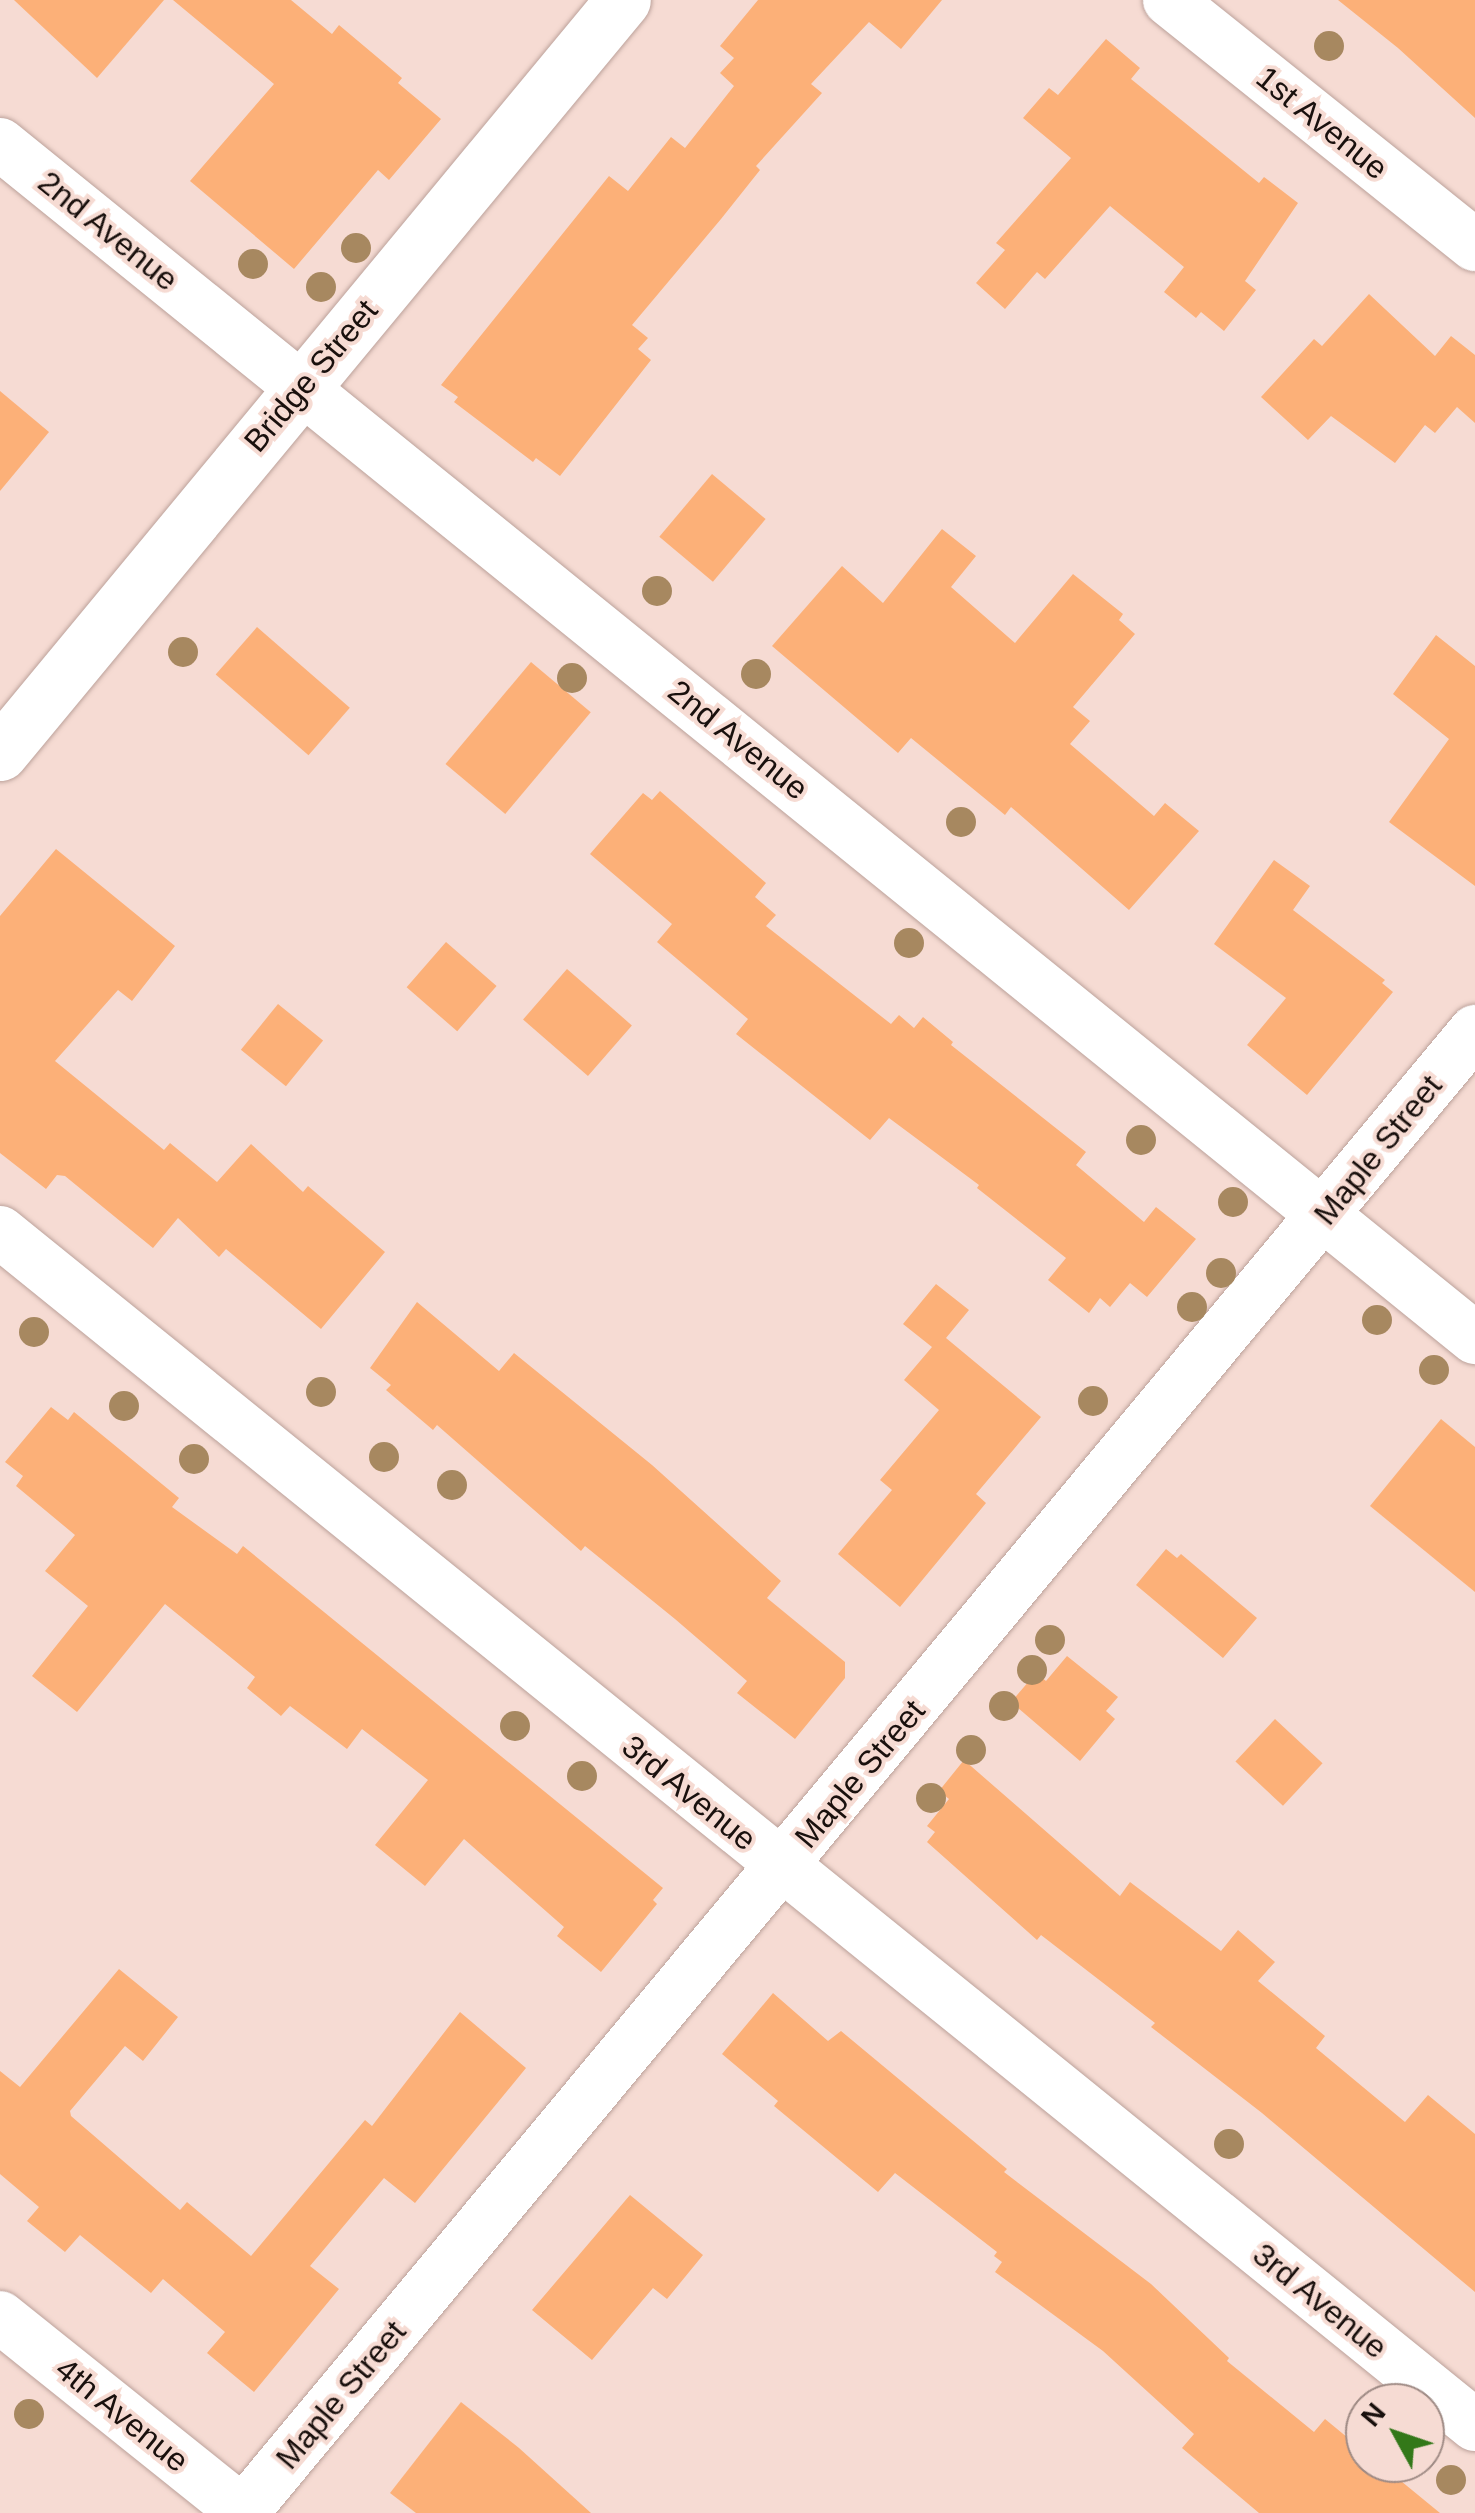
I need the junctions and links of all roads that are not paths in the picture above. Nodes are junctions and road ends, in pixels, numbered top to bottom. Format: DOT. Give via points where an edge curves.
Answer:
graph roads {
  1 [pos="623,0"];
  2 [pos="1170,0"];
  3 [pos="0,144"];
  4 [pos="1475,245"];
  5 [pos="301,387"];
  6 [pos="0,753"];
  7 [pos="1475,1031"];
  8 [pos="1325,1215"];
  9 [pos="0,1232"];
  10 [pos="1475,1338"];
  11 [pos="782,1868"];
  12 [pos="0,2317"];
  13 [pos="1475,2425"];
  14 [pos="243,2512"];
  1 -- 5 [label="main road, Bridge Street"];
  2 -- 4 [label="street, 1st Avenue"];
  3 -- 5 [label="street, 2nd Avenue"];
  5 -- 6 [label="main road, Bridge Street"];
  5 -- 8 [label="street, 2nd Avenue"];
  7 -- 8 [label="street, Maple Street"];
  8 -- 10 [label="street, 2nd Avenue"];
  8 -- 11 [label="street, Maple Street"];
  9 -- 11 [label="street, 3rd Avenue"];
  11 -- 13 [label="street, 3rd Avenue"];
  11 -- 14 [label="street, Maple Street"];
  12 -- 14 [label="street, 4th Avenue"];
}
